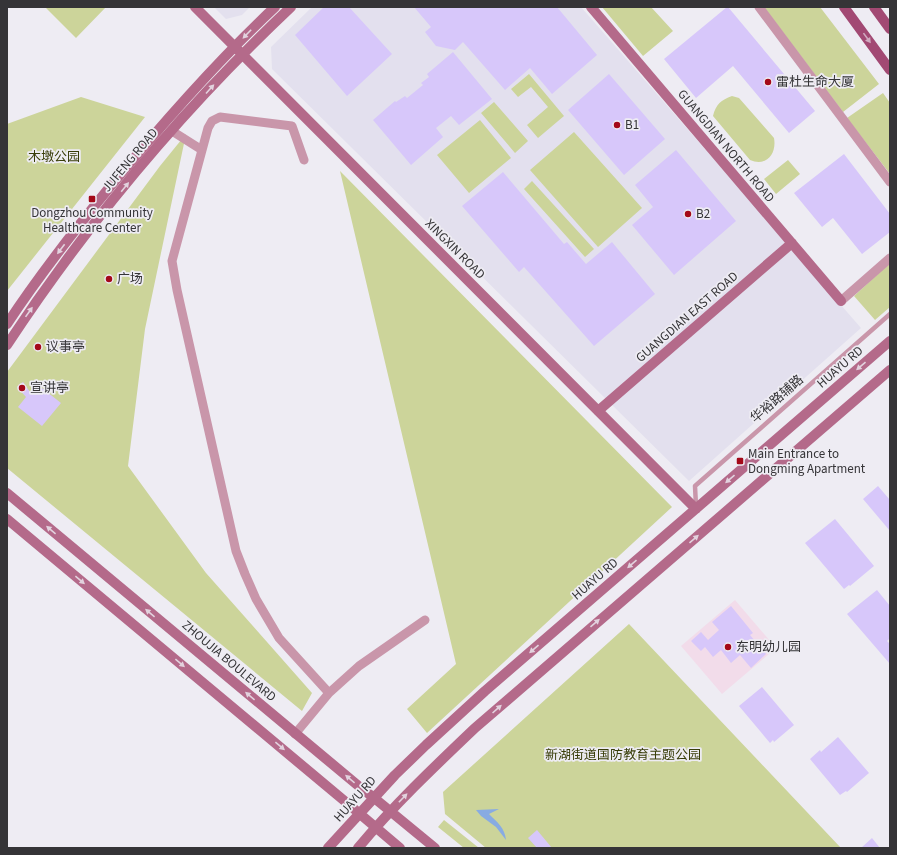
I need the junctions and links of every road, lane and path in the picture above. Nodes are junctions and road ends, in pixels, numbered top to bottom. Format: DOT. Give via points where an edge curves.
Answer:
graph roads {
  1 [pos="195,7"];
  2 [pos="275,7"];
  3 [pos="291,7"];
  4 [pos="591,7"];
  5 [pos="759,7"];
  6 [pos="844,7"];
  7 [pos="874,7"];
  8 [pos="890,29"];
  9 [pos="234,47"];
  10 [pos="242,55"];
  11 [pos="890,70"];
  12 [pos="172,131"];
  13 [pos="202,150"];
  14 [pos="304,160"];
  15 [pos="890,182"];
  16 [pos="792,243"];
  17 [pos="890,258"];
  18 [pos="841,301"];
  19 [pos="890,314"];
  20 [pos="7,324"];
  21 [pos="890,341"];
  22 [pos="7,345"];
  23 [pos="890,370"];
  24 [pos="598,411"];
  25 [pos="7,493"];
  26 [pos="696,509"];
  27 [pos="7,519"];
  28 [pos="425,620"];
  29 [pos="329,693"];
  30 [pos="295,734"];
  31 [pos="373,797"];
  32 [pos="390,811"];
  33 [pos="358,813"];
  34 [pos="375,828"];
  35 [pos="328,848"];
  36 [pos="358,848"];
  37 [pos="400,848"];
  38 [pos="435,848"];
  1 -- 9 [label="street, XINGXIN ROAD"];
  2 -- 9 [label="street, JUFENG ROAD, one-way"];
  3 -- 10 [label="street, JUFENG ROAD"];
  4 -- 16 [label="street, GUANGDIAN NORTH ROAD"];
  5 -- 15 [label="street"];
  6 -- 11 [label="main road, one-way"];
  7 -- 8 [label="main road"];
  9 -- 10 [label="street, XINGXIN ROAD"];
  9 -- 20 [label="street, JUFENG ROAD, one-way" via="137,154 76,229"];
  12 -- 10 [label="street, JUFENG ROAD, one-way"];
  10 -- 24 [label="street, XINGXIN ROAD"];
  12 -- 13 [label="street"];
  22 -- 12 [label="street, JUFENG ROAD, one-way" via="85,236"];
  13 -- 14 [label="street" via="208,128 212,121 220,117 292,126"];
  13 -- 29 [label="street" via="172,261 236,551 256,599 279,638"];
  16 -- 18 [label="street, GUANGDIAN NORTH ROAD"];
  16 -- 24 [label="street, GUANGDIAN EAST ROAD"];
  17 -- 18 [label="street"];
  19 -- 26 [label="lane, 华裕路辅路" via="695,486"];
  21 -- 26 [label="street, HUAYU RD, one-way"];
  32 -- 23 [label="street, one-way" via="424,776 518,690"];
  24 -- 26 [label="street, XINGXIN ROAD"];
  30 -- 25 [label="street, ZHOUJIA BOULEVARD, one-way"];
  26 -- 31 [label="street, HUAYU RD, one-way" via="485,691 426,744"];
  27 -- 33 [label="street, one-way"];
  28 -- 29 [label="street" via="358,666"];
  29 -- 30 [label="street"];
  31 -- 30 [label="street, ZHOUJIA BOULEVARD, one-way"];
  31 -- 32 [label="street, ZHOUJIA BOULEVARD"];
  31 -- 33 [label="street, HUAYU RD"];
  32 -- 34 [label="street"];
  32 -- 38 [label="street, ZHOUJIA BOULEVARD"];
  33 -- 34 [label="street"];
  33 -- 35 [label="street, HUAYU RD"];
  34 -- 36 [label="street"];
  34 -- 37 [label="street"];
}
